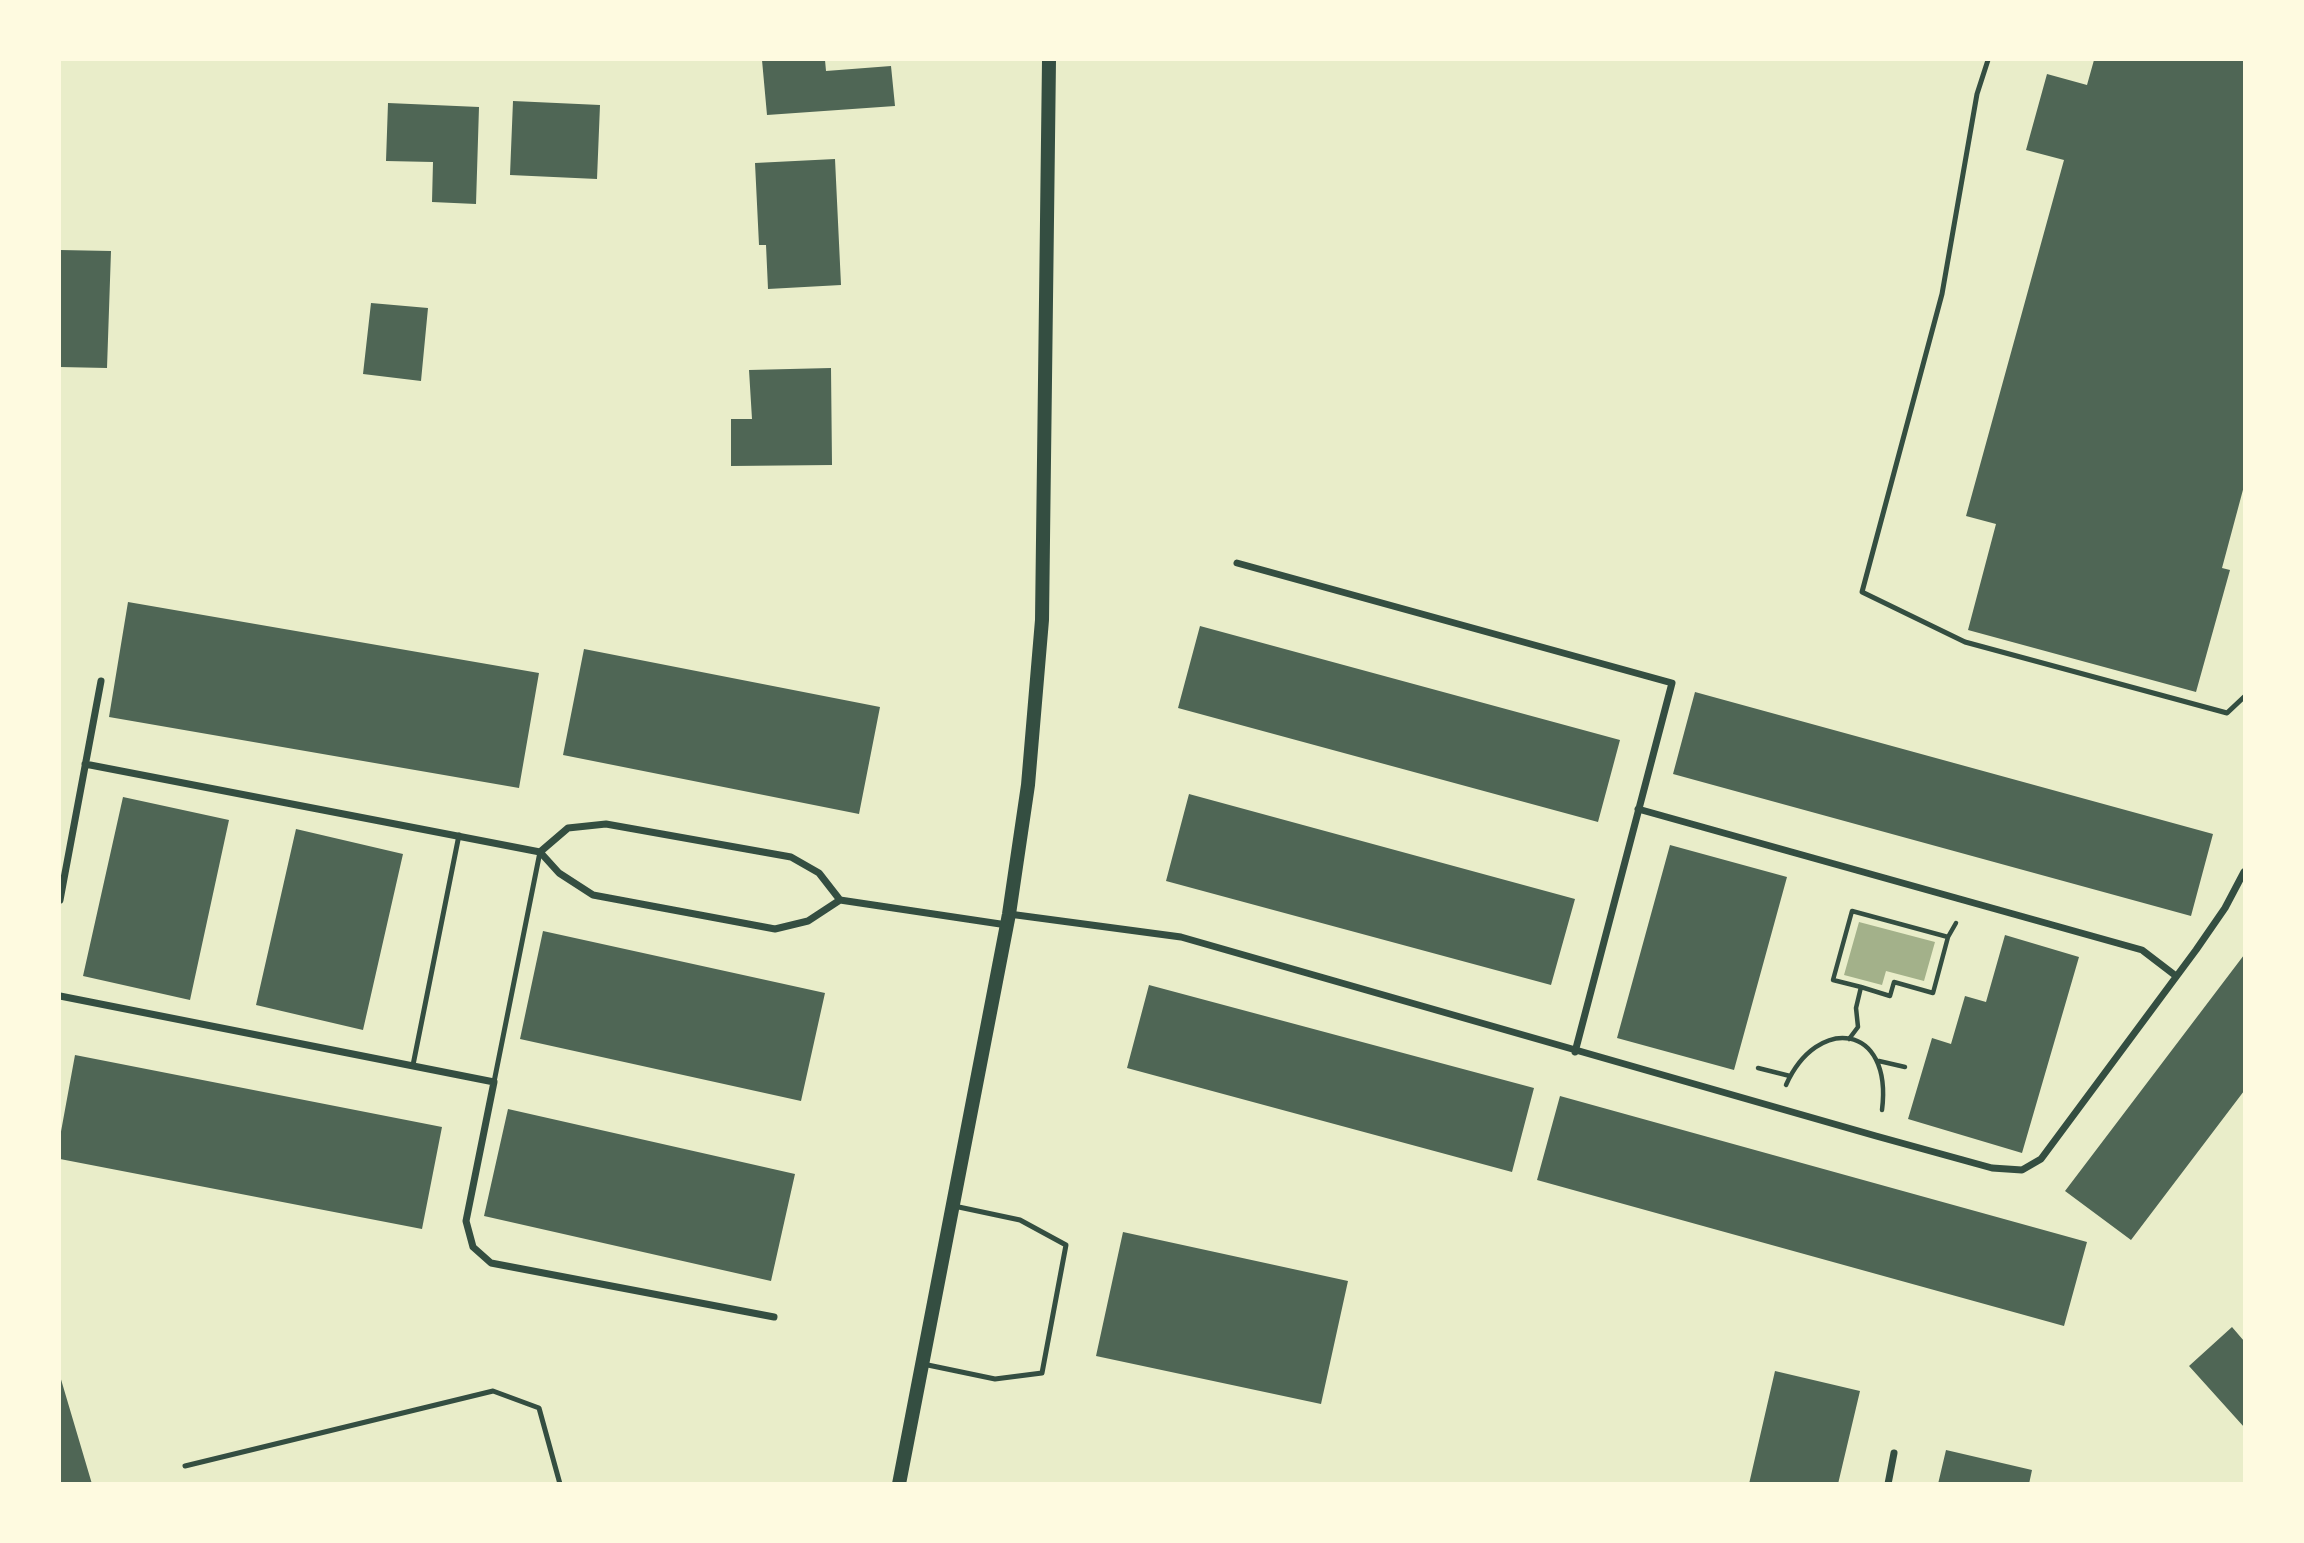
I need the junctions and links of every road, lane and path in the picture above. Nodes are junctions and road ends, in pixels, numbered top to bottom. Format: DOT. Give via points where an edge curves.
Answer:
graph roads {
  1 [pos="1049,60"];
  2 [pos="1988,60"];
  3 [pos="1237,563"];
  4 [pos="101,681"];
  5 [pos="2245,697"];
  6 [pos="85,764"];
  7 [pos="1638,809"];
  8 [pos="459,835"];
  9 [pos="540,852"];
  10 [pos="2245,872"];
  11 [pos="60,900"];
  12 [pos="840,900"];
  13 [pos="1008,920"];
  14 [pos="2176,976"];
  15 [pos="1861,987"];
  16 [pos="60,996"];
  17 [pos="1849,1039"];
  18 [pos="1575,1052"];
  19 [pos="1878,1060"];
  20 [pos="413,1065"];
  21 [pos="1905,1067"];
  22 [pos="1758,1068"];
  23 [pos="1790,1076"];
  24 [pos="494,1082"];
  25 [pos="1783,1093"];
  26 [pos="1881,1118"];
  27 [pos="954,1206"];
  28 [pos="774,1317"];
  29 [pos="923,1364"];
  30 [pos="1894,1453"];
  31 [pos="185,1466"];
  32 [pos="560,1483"];
  33 [pos="899,1483"];
  34 [pos="1888,1483"];
  1 -- 13 [label="main road" via="1042,620 1028,785"];
  2 -- 5 [label="lane" via="1977,94 1942,294 1863,592 1965,642 2227,713"];
  3 -- 7 [label="street" via="1672,683"];
  4 -- 6 [label="street"];
  6 -- 8 [label="street"];
  6 -- 11 [label="street"];
  7 -- 14 [label="street" via="2142,950"];
  7 -- 18 [label="street"];
  8 -- 9 [label="street"];
  8 -- 20 [label="lane"];
  9 -- 12 [label="street" via="559,873 593,895 775,929 808,921"];
  9 -- 12 [label="street" via="568,828 606,824 791,857 819,873"];
  9 -- 24 [label="lane"];
  10 -- 14 [label="street"];
  12 -- 13 [label="street"];
  13 -- 18 [label="street" via="1181,937"];
  13 -- 27 [label="main road"];
  14 -- 18 [label="street" via="2041,1159 2022,1170 1992,1168"];
  15 -- 15 [label="path" via="1833,980 1852,911 1948,937 1933,993 1894,982 1890,996"];
  15 -- 17 [label="path" via="1858,1027"];
  16 -- 20 [label="street"];
  17 -- 19 [label="path" via="1861,1042"];
  17 -- 23 [label="path" via="1838,1038 1813,1048"];
  19 -- 21 [label="path"];
  19 -- 26 [label="path" via="1884,1085"];
  20 -- 24 [label="street"];
  22 -- 23 [label="path"];
  23 -- 25 [label="path"];
  24 -- 28 [label="street" via="466,1221 472,1247 491,1263"];
  27 -- 29 [label="main road"];
  27 -- 29 [label="lane" via="1020,1220 1066,1245 1042,1373 995,1379"];
  29 -- 33 [label="main road"];
  30 -- 34 [label="street"];
  31 -- 32 [label="lane" via="493,1391 538,1408"];
}
